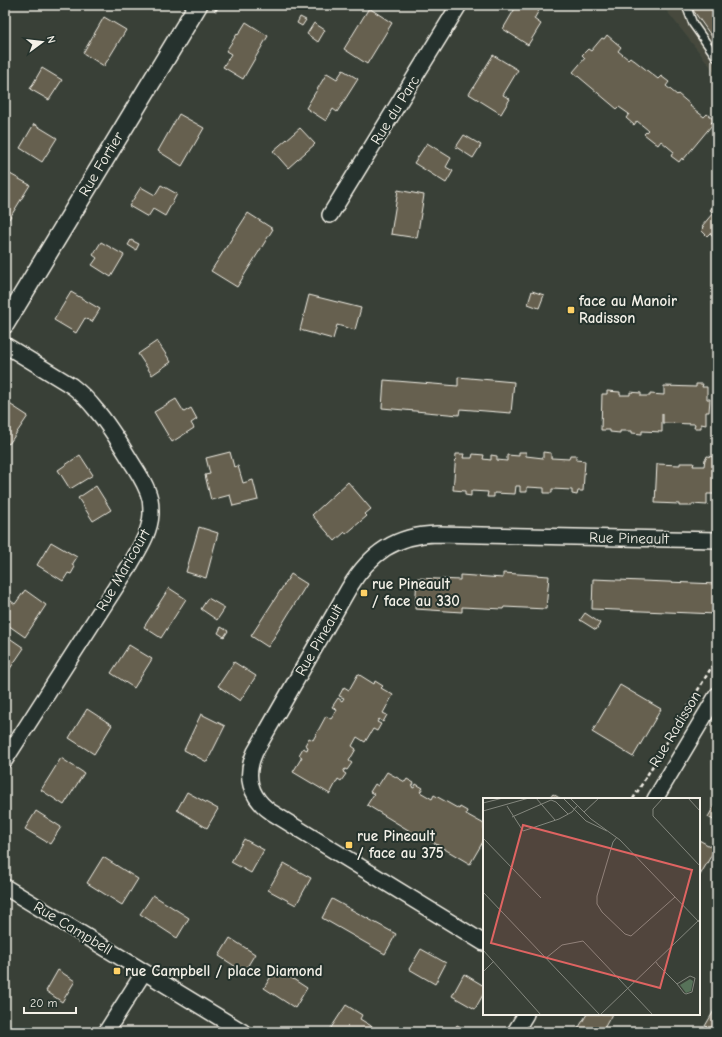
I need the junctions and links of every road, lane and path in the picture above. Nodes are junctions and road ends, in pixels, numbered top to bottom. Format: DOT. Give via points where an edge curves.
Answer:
graph roads {
  1 [pos="198,5"];
  2 [pos="459,5"];
  3 [pos="687,5"];
  4 [pos="717,58"];
  5 [pos="330,215"];
  6 [pos="5,324"];
  7 [pos="5,345"];
  8 [pos="717,540"];
  9 [pos="717,658"];
  10 [pos="717,695"];
  11 [pos="5,760"];
  12 [pos="633,798"];
  13 [pos="656,798"];
  14 [pos="5,887"];
  15 [pos="483,942"];
  16 [pos="144,972"];
  17 [pos="525,1015"];
  18 [pos="106,1032"];
  19 [pos="243,1032"];
  20 [pos="515,1032"];
  1 -- 6 [label="street, Rue Fortier"];
  2 -- 5 [label="street, Rue du Parc"];
  3 -- 4 [label="lane" via="694,24"];
  7 -- 11 [label="street, Rue Maricourt" via="72,386 96,409 142,481 150,499 151,513 147,531 130,565"];
  8 -- 15 [label="street, Rue Pineault" via="423,535 401,541 377,554 363,567 349,588 255,752 249,772 253,792 260,804 271,812"];
  9 -- 12 [label="path, Rue Radisson"];
  10 -- 13 [label="street, Rue Radisson"];
  14 -- 16 [label="street, Rue Campbell"];
  16 -- 18 [label="street"];
  16 -- 19 [label="street, Rue Campbell"];
  17 -- 20 [label="street"];
}
